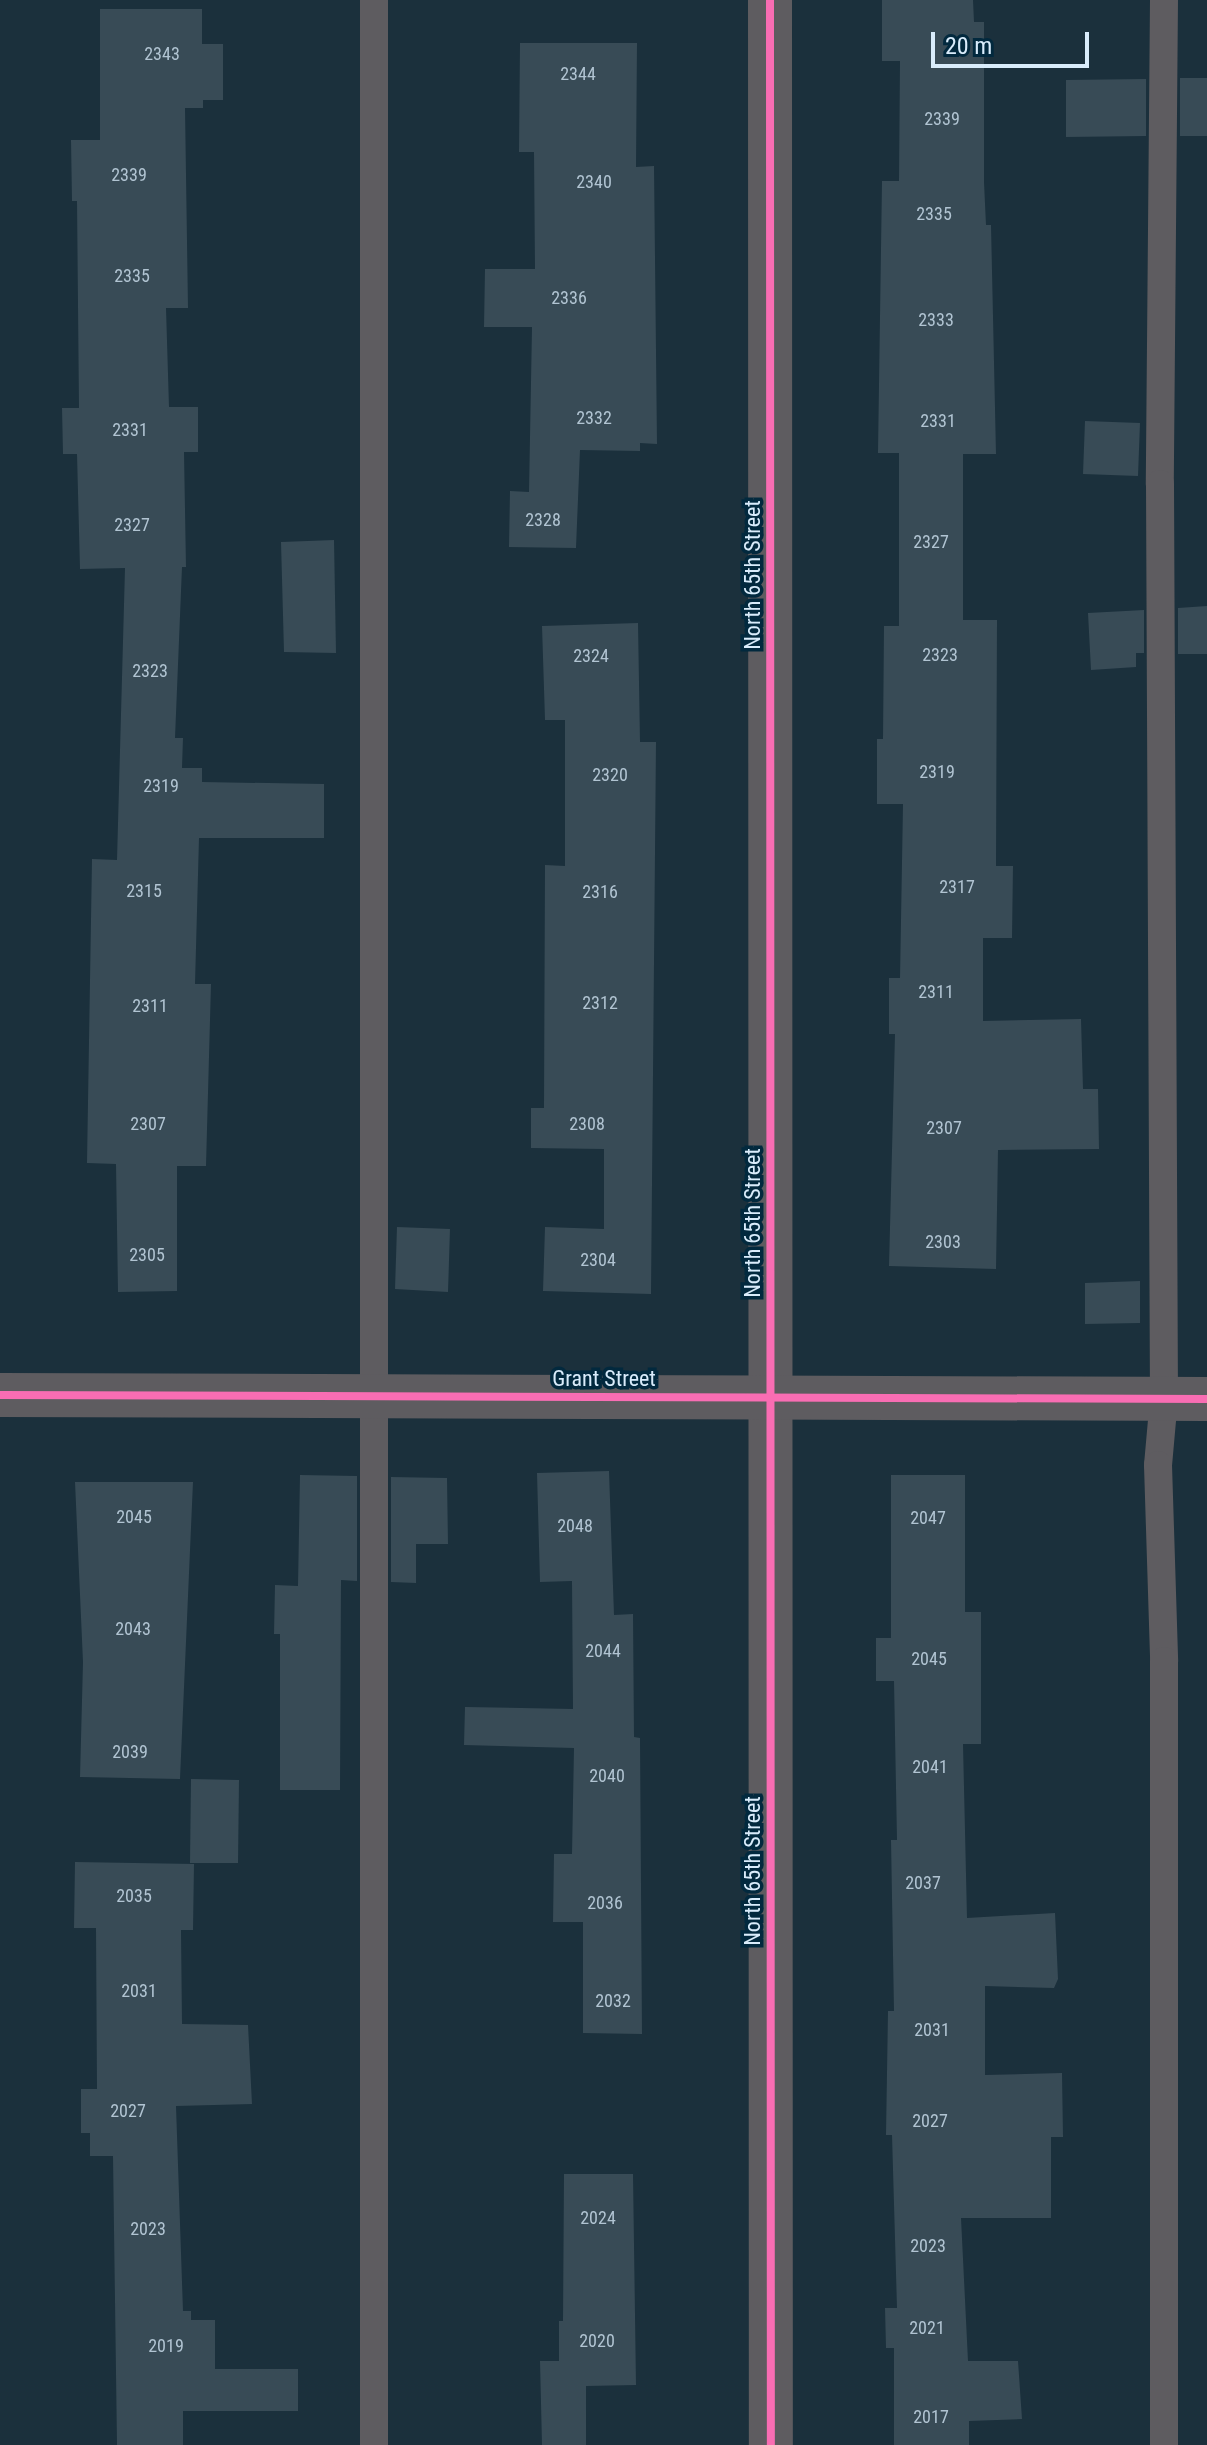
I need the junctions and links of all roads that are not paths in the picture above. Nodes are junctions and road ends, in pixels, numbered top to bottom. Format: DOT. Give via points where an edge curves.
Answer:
graph roads {
  1 [pos="374,0"];
  2 [pos="770,0"];
  3 [pos="1164,0"];
  4 [pos="0,1395"];
  5 [pos="374,1397"];
  6 [pos="771,1398"];
  7 [pos="1164,1398"];
  8 [pos="1207,1399"];
  9 [pos="374,2445"];
  10 [pos="771,2445"];
  11 [pos="1164,2445"];
  1 -- 5 [label="lane"];
  2 -- 6 [label="street, North 65th Street"];
  3 -- 7 [label="lane"];
  4 -- 5 [label="street, Grant Street"];
  5 -- 6 [label="street, Grant Street"];
  5 -- 9 [label="lane"];
  6 -- 7 [label="street, Grant Street"];
  6 -- 10 [label="street, North 65th Street"];
  7 -- 8 [label="street, Grant Street"];
  7 -- 11 [label="lane" via="1158,1465 1164,1661"];
}
